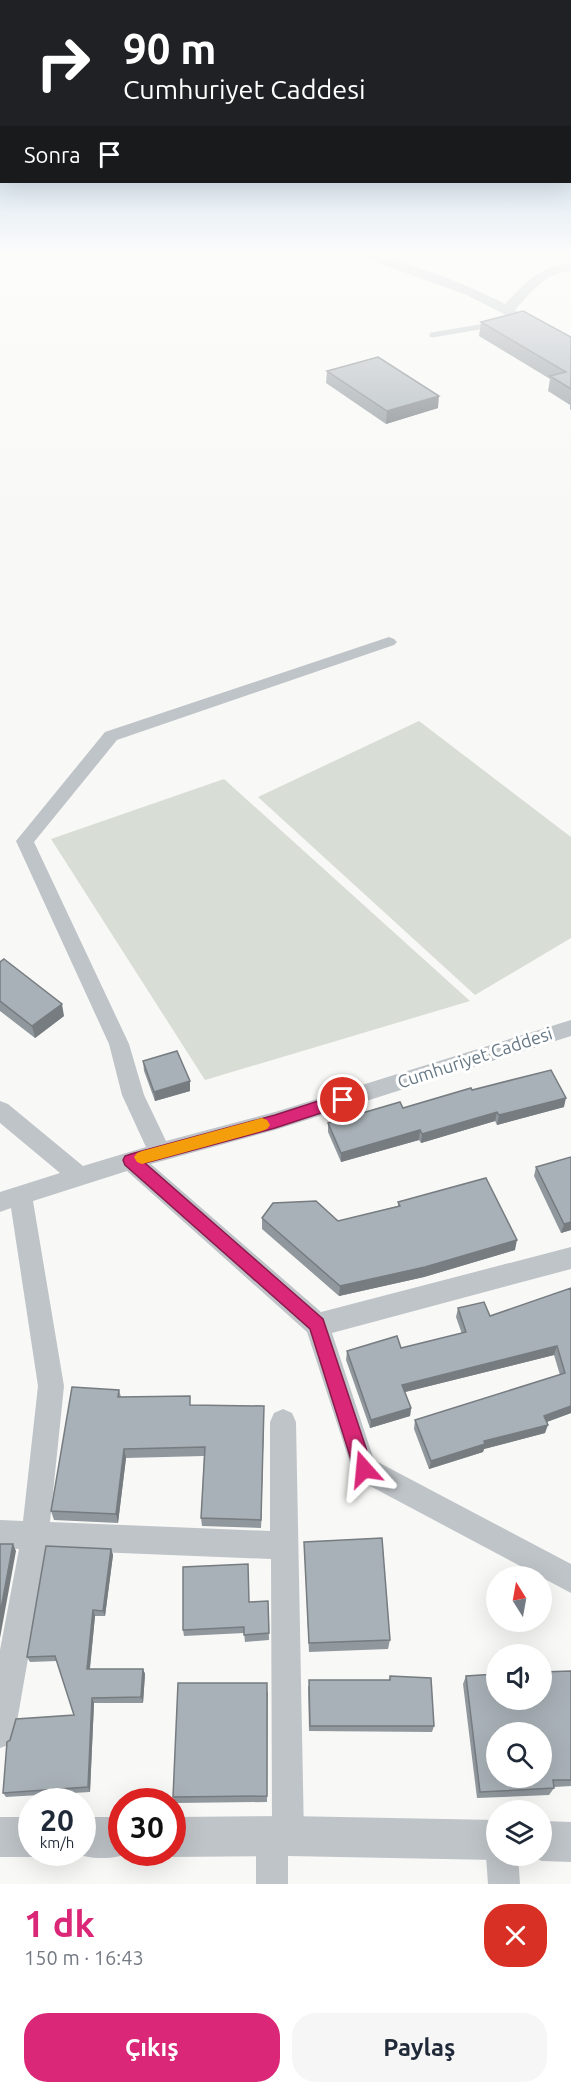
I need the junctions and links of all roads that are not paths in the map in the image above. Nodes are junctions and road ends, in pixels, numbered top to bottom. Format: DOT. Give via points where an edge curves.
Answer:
graph roads {
  1 [pos="389,642"];
  2 [pos="571,1028"];
  3 [pos="0,1110"];
  4 [pos="160,1153"];
  5 [pos="131,1160"];
  6 [pos="81,1178"];
  7 [pos="10,1199"];
  8 [pos="571,1258"];
  9 [pos="317,1325"];
  10 [pos="283,1422"];
  11 [pos="0,1534"];
  12 [pos="35,1536"];
  13 [pos="284,1546"];
  14 [pos="571,1579"];
  15 [pos="0,1733"];
  16 [pos="280,1836"];
  17 [pos="0,1837"];
  18 [pos="18,1837"];
  19 [pos="186,1837"];
  20 [pos="486,1840"];
  21 [pos="552,1841"];
  22 [pos="571,1842"];
  23 [pos="503,1866"];
  24 [pos="272,1884"];
  25 [pos="504,1884"];
  1 -- 4 [label="street" via="111,736 25,841 119,1044 132,1095"];
  2 -- 4 [label="street, Cumhuriyet Caddesi"];
  3 -- 6 [label="street"];
  4 -- 5 [label="street, Cumhuriyet Caddesi"];
  5 -- 6 [label="street, Cumhuriyet Caddesi"];
  5 -- 9 [label="street"];
  6 -- 7 [label="street, Cumhuriyet Caddesi"];
  7 -- 12 [label="street" via="51,1386"];
  8 -- 9 [label="street"];
  9 -- 14 [label="street" via="364,1469"];
  10 -- 13 [label="street"];
  11 -- 12 [label="street"];
  12 -- 13 [label="street"];
  12 -- 15 [label="street"];
  13 -- 16 [label="street"];
  16 -- 19 [label="street"];
  16 -- 20 [label="street"];
  16 -- 24 [label="street"];
  17 -- 18 [label="street"];
  21 -- 22 [label="street"];
  23 -- 25 [label="street"];
}
